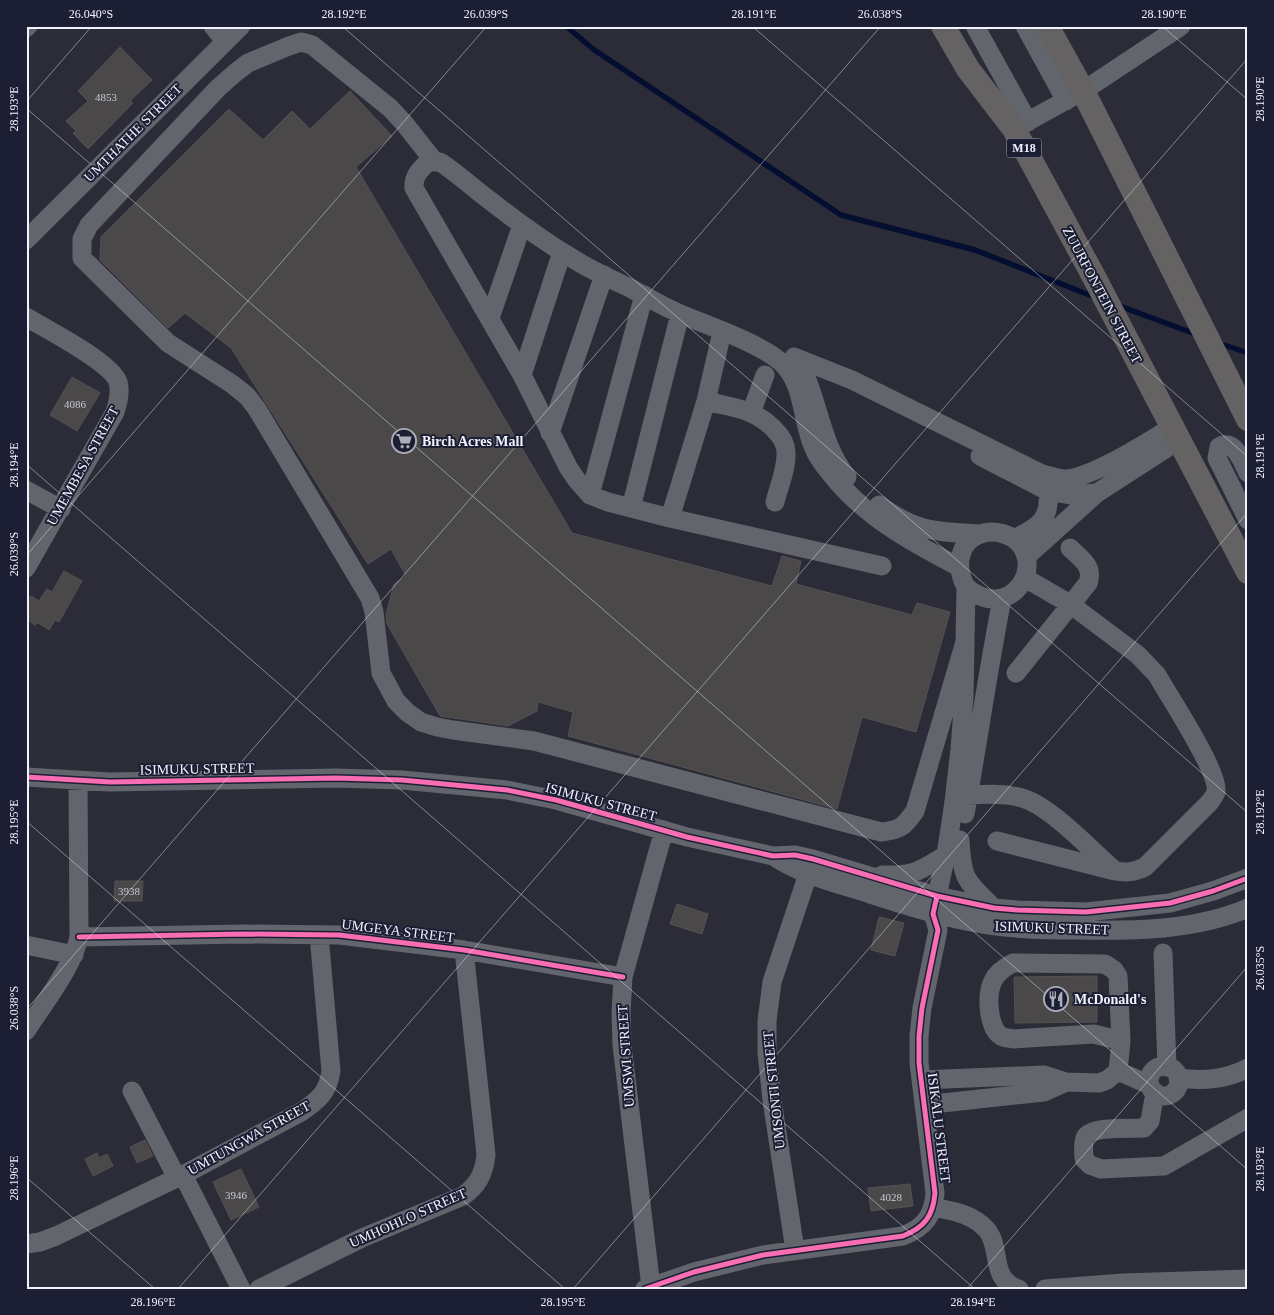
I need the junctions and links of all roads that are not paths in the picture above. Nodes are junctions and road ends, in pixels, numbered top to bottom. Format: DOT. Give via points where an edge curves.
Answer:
graph roads {
  1 [pos="212,26"];
  2 [pos="241,26"];
  3 [pos="943,26"];
  4 [pos="975,26"];
  5 [pos="1025,26"];
  6 [pos="1047,26"];
  7 [pos="1182,26"];
  8 [pos="225,41"];
  9 [pos="1074,96"];
  10 [pos="1021,125"];
  11 [pos="434,161"];
  12 [pos="522,225"];
  13 [pos="26,240"];
  14 [pos="562,252"];
  15 [pos="604,275"];
  16 [pos="644,295"];
  17 [pos="680,314"];
  18 [pos="26,317"];
  19 [pos="490,318"];
  20 [pos="715,329"];
  21 [pos="794,357"];
  22 [pos="522,374"];
  23 [pos="765,376"];
  24 [pos="811,388"];
  25 [pos="706,401"];
  26 [pos="751,413"];
  27 [pos="1248,419"];
  28 [pos="550,433"];
  29 [pos="1175,434"];
  30 [pos="1248,473"];
  31 [pos="26,490"];
  32 [pos="1048,491"];
  33 [pos="1097,493"];
  34 [pos="590,495"];
  35 [pos="775,502"];
  36 [pos="631,508"];
  37 [pos="61,509"];
  38 [pos="670,518"];
  39 [pos="1248,520"];
  40 [pos="980,534"];
  41 [pos="1014,539"];
  42 [pos="1070,548"];
  43 [pos="1026,557"];
  44 [pos="882,566"];
  45 [pos="959,567"];
  46 [pos="26,568"];
  47 [pos="1248,572"];
  48 [pos="1025,578"];
  49 [pos="966,587"];
  50 [pos="1002,599"];
  51 [pos="1070,604"];
  52 [pos="965,642"];
  53 [pos="1016,673"];
  54 [pos="26,777"];
  55 [pos="78,781"];
  56 [pos="968,795"];
  57 [pos="664,830"];
  58 [pos="960,840"];
  59 [pos="997,841"];
  60 [pos="946,855"];
  61 [pos="811,867"];
  62 [pos="1116,872"];
  63 [pos="869,875"];
  64 [pos="1248,878"];
  65 [pos="994,908"];
  66 [pos="1248,908"];
  67 [pos="941,911"];
  68 [pos="320,935"];
  69 [pos="26,946"];
  70 [pos="76,946"];
  71 [pos="464,950"];
  72 [pos="1163,953"];
  73 [pos="623,976"];
  74 [pos="1120,1011"];
  75 [pos="26,1031"];
  76 [pos="1094,1034"];
  77 [pos="1120,1041"];
  78 [pos="1248,1068"];
  79 [pos="1118,1071"];
  80 [pos="1173,1072"];
  81 [pos="921,1080"];
  82 [pos="1066,1082"];
  83 [pos="1152,1088"];
  84 [pos="132,1091"];
  85 [pos="924,1104"];
  86 [pos="1248,1118"];
  87 [pos="180,1176"];
  88 [pos="933,1207"];
  89 [pos="26,1244"];
  90 [pos="795,1250"];
  91 [pos="1248,1279"];
  92 [pos="648,1288"];
  93 [pos="241,1289"];
  94 [pos="259,1289"];
  95 [pos="1019,1289"];
  96 [pos="1045,1289"];
  1 -- 8 [label="street"];
  2 -- 8 [label="street, UMTHATHE STREET"];
  3 -- 10 [label="main road, ZUURFONTEIN STREET / M18" via="968,69"];
  4 -- 10 [label="street"];
  5 -- 9 [label="street"];
  6 -- 9 [label="main road"];
  7 -- 9 [label="street"];
  8 -- 13 [label="street, UMTHATHE STREET"];
  9 -- 10 [label="street"];
  9 -- 27 [label="main road" via="1169,263"];
  10 -- 29 [label="main road, ZUURFONTEIN STREET / M18"];
  11 -- 12 [label="street" via="444,165"];
  11 -- 19 [label="street" via="417,172 414,188"];
  11 -- 52 [label="street" via="390,108 312,45 301,42 248,63 218,88 89,225 82,239 82,258 160,335 232,384 257,409 370,598 381,673 396,701 408,713 420,722 437,727 534,741 881,832 896,831 915,811"];
  12 -- 14 [label="street"];
  12 -- 19 [label="street"];
  14 -- 15 [label="street"];
  14 -- 22 [label="street"];
  15 -- 16 [label="street"];
  15 -- 28 [label="street"];
  16 -- 17 [label="street"];
  16 -- 34 [label="street"];
  17 -- 20 [label="street"];
  17 -- 36 [label="street"];
  18 -- 37 [label="street, UMEMBESA STREET" via="99,361 118,381 119,402 115,412"];
  19 -- 22 [label="street"];
  20 -- 21 [label="street" via="717,324"];
  20 -- 25 [label="street"];
  20 -- 45 [label="street" via="757,347 784,365 800,394 814,448 848,494 887,526"];
  21 -- 24 [label="street"];
  21 -- 29 [label="street" via="852,380 1054,477 1066,479 1092,472"];
  22 -- 28 [label="street"];
  23 -- 26 [label="street"];
  24 -- 32 [label="street" via="826,381 841,383"];
  24 -- 40 [label="street" via="828,444 857,489 888,512 918,528"];
  25 -- 26 [label="street"];
  25 -- 38 [label="street"];
  26 -- 35 [label="street" via="784,441 785,463"];
  28 -- 34 [label="street" via="576,479"];
  29 -- 33 [label="street"];
  29 -- 47 [label="main road, ZUURFONTEIN STREET / M18"];
  30 -- 39 [label="street" via="1232,447 1227,444 1219,447 1217,458"];
  31 -- 37 [label="street"];
  32 -- 33 [label="street" via="1070,495"];
  32 -- 41 [label="street" via="1049,507 1043,520"];
  33 -- 43 [label="street"];
  34 -- 36 [label="street"];
  36 -- 38 [label="street"];
  37 -- 46 [label="street, UMEMBESA STREET"];
  38 -- 44 [label="street"];
  40 -- 41 [label="street" via="998,532"];
  40 -- 45 [label="street" via="964,548"];
  41 -- 43 [label="street"];
  42 -- 51 [label="street" via="1089,567 1090,575"];
  43 -- 48 [label="street"];
  45 -- 49 [label="street"];
  48 -- 50 [label="street" via="1011,595"];
  48 -- 51 [label="street"];
  49 -- 50 [label="street" via="976,596 988,600"];
  49 -- 52 [label="street"];
  50 -- 56 [label="street"];
  51 -- 53 [label="street"];
  51 -- 62 [label="street" via="1138,656 1157,675 1215,781 1216,792 1210,802 1145,866 1135,872"];
  52 -- 60 [label="street" via="960,749"];
  54 -- 55 [label="street, ISIMUKU STREET"];
  55 -- 57 [label="street, ISIMUKU STREET" via="402,780 507,790"];
  55 -- 70 [label="street"];
  56 -- 58 [label="street"];
  56 -- 62 [label="street" via="1022,798 1034,803 1064,824"];
  57 -- 61 [label="street, ISIMUKU STREET" via="773,856 791,868"];
  57 -- 73 [label="street, UMSWI STREET"];
  58 -- 65 [label="street" via="966,878"];
  58 -- 67 [label="street"];
  59 -- 62 [label="street"];
  60 -- 63 [label="street" via="914,874"];
  60 -- 67 [label="street"];
  61 -- 63 [label="street, ISIMUKU STREET"];
  61 -- 67 [label="street, ISIMUKU STREET"];
  61 -- 90 [label="street, UMSONTI STREET" via="772,982 767,1022 772,1100"];
  63 -- 67 [label="street, ISIMUKU STREET" via="911,889"];
  64 -- 65 [label="street, ISIMUKU STREET" via="1170,903 1132,908 1086,912"];
  65 -- 67 [label="street, ISIMUKU STREET"];
  66 -- 67 [label="street, ISIMUKU STREET" via="1203,922 1134,930 1019,929 994,926"];
  67 -- 81 [label="street, ISIKALU STREET" via="922,1008 919,1036"];
  68 -- 70 [label="street, UMGEYA STREET" via="251,934"];
  68 -- 71 [label="street, UMGEYA STREET"];
  68 -- 87 [label="street, UMTUNGWA STREET" via="331,1071 324,1093 302,1112"];
  69 -- 70 [label="street, UMGEYA STREET"];
  70 -- 75 [label="street"];
  71 -- 73 [label="street, UMGEYA STREET"];
  71 -- 94 [label="street, UMHOHLO STREET" via="486,1155 481,1179 463,1196 362,1238"];
  72 -- 80 [label="street"];
  73 -- 92 [label="street, UMSWI STREET" via="622,1045"];
  74 -- 76 [label="street"];
  74 -- 76 [label="street" via="1118,976 1105,964 1013,963 1003,968 993,980 989,992 990,1016 1001,1036 1013,1039"];
  74 -- 77 [label="street"];
  76 -- 77 [label="street"];
  77 -- 79 [label="street"];
  78 -- 80 [label="street" via="1216,1079"];
  79 -- 82 [label="street" via="1099,1083"];
  79 -- 83 [label="street"];
  80 -- 83 [label="street" via="1162,1066 1154,1071 1150,1080"];
  80 -- 83 [label="street" via="1177,1088 1170,1095 1159,1095"];
  81 -- 82 [label="street" via="1044,1075"];
  81 -- 85 [label="street, ISIKALU STREET"];
  82 -- 85 [label="street" via="1044,1092"];
  83 -- 86 [label="street" via="1150,1121 1144,1128 1095,1130 1087,1135 1083,1144 1084,1159 1090,1165 1101,1169 1164,1166"];
  84 -- 87 [label="street"];
  85 -- 88 [label="street, ISIKALU STREET" via="935,1193"];
  87 -- 89 [label="street, UMTUNGWA STREET" via="56,1236"];
  87 -- 93 [label="street"];
  88 -- 90 [label="street" via="924,1224 903,1236"];
  88 -- 95 [label="street" via="971,1217 986,1229 1001,1275"];
  90 -- 92 [label="street" via="727,1263"];
  91 -- 96 [label="street"];
}
